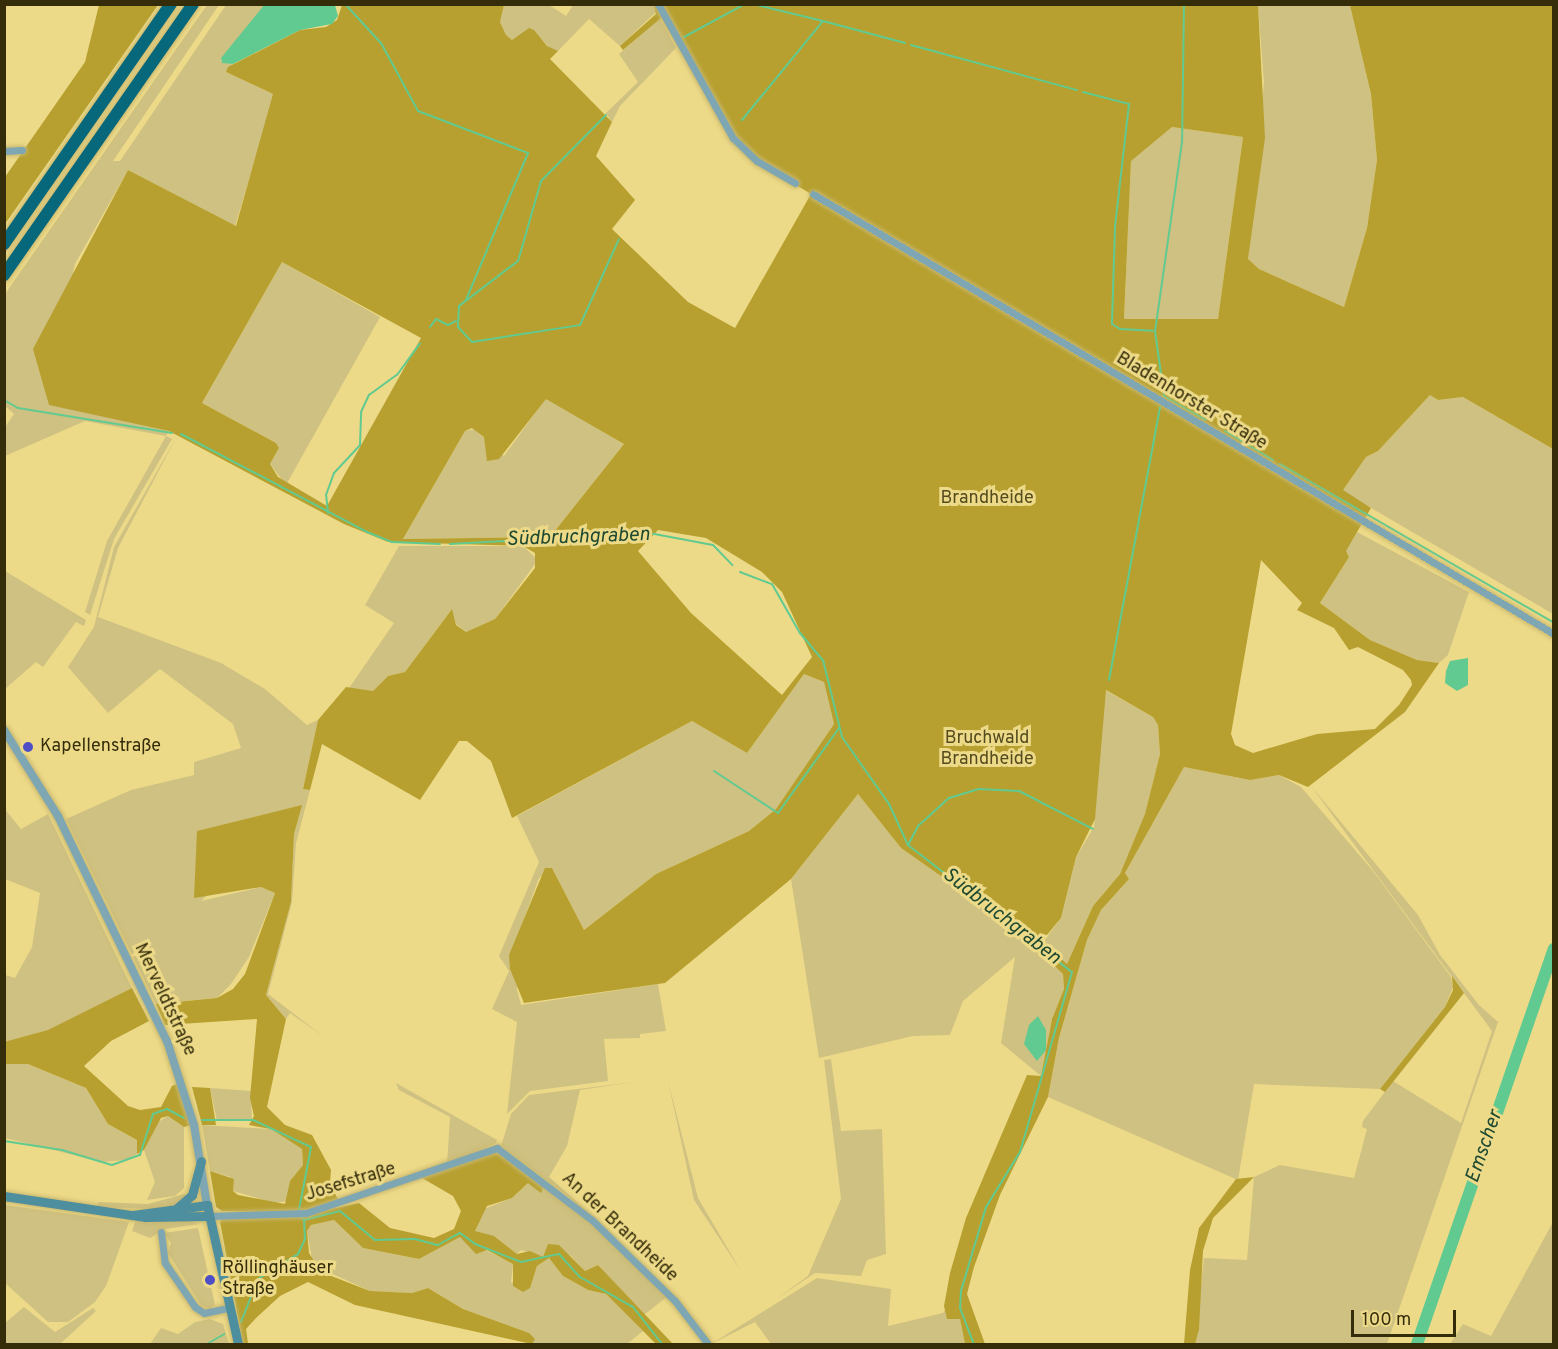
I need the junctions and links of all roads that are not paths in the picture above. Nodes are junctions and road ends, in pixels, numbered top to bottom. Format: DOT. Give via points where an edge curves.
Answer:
graph roads {
  1 [pos="171,4"];
  2 [pos="193,4"];
  3 [pos="658,4"];
  4 [pos="22,150"];
  5 [pos="4,151"];
  6 [pos="795,183"];
  7 [pos="813,194"];
  8 [pos="4,244"];
  9 [pos="4,275"];
  10 [pos="1554,634"];
  11 [pos="4,730"];
  12 [pos="497,1148"];
  13 [pos="201,1161"];
  14 [pos="4,1196"];
  15 [pos="207,1205"];
  16 [pos="176,1209"];
  17 [pos="133,1215"];
  18 [pos="209,1216"];
  19 [pos="161,1232"];
  20 [pos="228,1308"];
  21 [pos="238,1344"];
  22 [pos="708,1344"];
  1 -- 8 [label="highway"];
  2 -- 9 [label="highway"];
  3 -- 6 [label="street" via="733,138 757,161"];
  4 -- 5 [label="street"];
  7 -- 10 [label="street, Bladenhorster Straße"];
  11 -- 13 [label="street, Merveldtstraße" via="58,816 167,1041 183,1084"];
  12 -- 18 [label="street, Josefstraße" via="306,1213"];
  12 -- 22 [label="street, An der Brandheide" via="592,1220 675,1301"];
  13 -- 15 [label="street, Merveldtstraße"];
  13 -- 16 [label="main road" via="192,1195"];
  14 -- 17 [label="main road"];
  15 -- 16 [label="main road"];
  15 -- 18 [label="main road, Merveldtstraße"];
  16 -- 17 [label="main road"];
  17 -- 18 [label="main road"];
  18 -- 20 [label="main road, Merveldtstraße"];
  19 -- 20 [label="street" via="165,1263 195,1306 204,1313"];
  20 -- 21 [label="main road, Merveldtstraße"];
}
